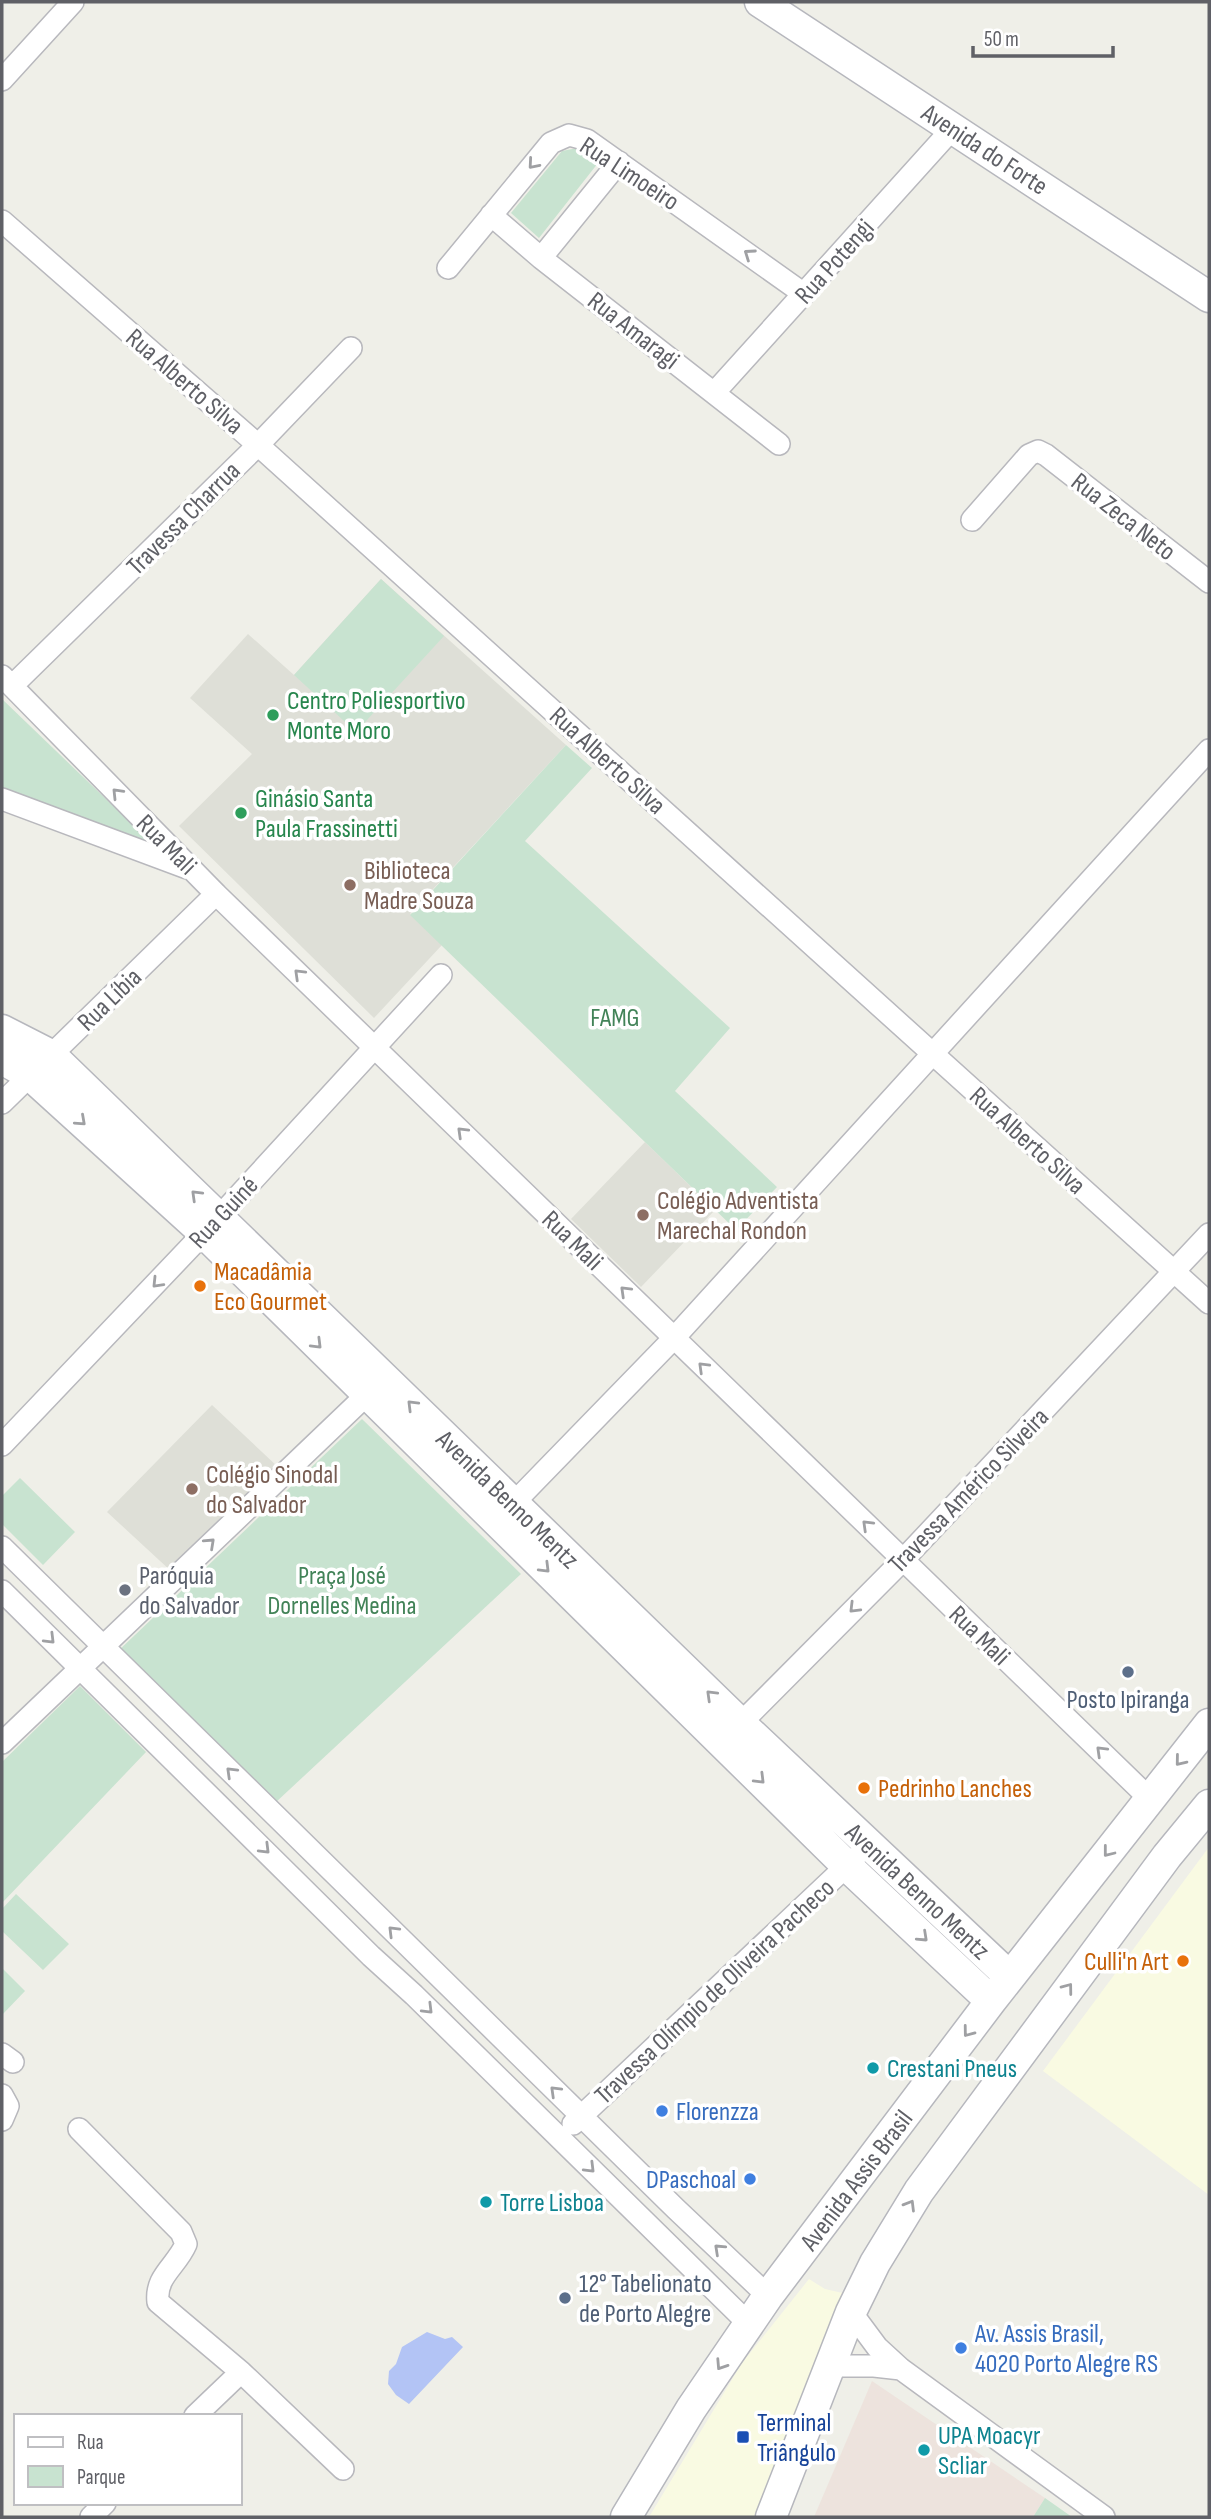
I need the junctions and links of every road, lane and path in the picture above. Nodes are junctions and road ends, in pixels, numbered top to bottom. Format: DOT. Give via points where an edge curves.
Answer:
graph roads {
  1 [pos="73,2"];
  2 [pos="760,2"];
  3 [pos="2,80"];
  4 [pos="953,128"];
  5 [pos="619,162"];
  6 [pos="491,215"];
  7 [pos="2,221"];
  8 [pos="541,258"];
  9 [pos="448,268"];
  10 [pos="804,294"];
  11 [pos="1209,297"];
  12 [pos="351,348"];
  13 [pos="714,393"];
  14 [pos="779,444"];
  15 [pos="258,445"];
  16 [pos="972,520"];
  17 [pos="1209,582"];
  18 [pos="7,681"];
  19 [pos="1209,750"];
  20 [pos="2,799"];
  21 [pos="192,870"];
  22 [pos="216,894"];
  23 [pos="441,975"];
  24 [pos="2,1030"];
  25 [pos="374,1046"];
  26 [pos="934,1053"];
  27 [pos="2,1059"];
  28 [pos="41,1065"];
  29 [pos="2,1103"];
  30 [pos="212,1225"];
  31 [pos="1209,1234"];
  32 [pos="1174,1273"];
  33 [pos="1209,1303"];
  34 [pos="674,1338"];
  35 [pos="376,1386"];
  36 [pos="2,1445"];
  37 [pos="505,1511"];
  38 [pos="2,1547"];
  39 [pos="903,1560"];
  40 [pos="2,1591"];
  41 [pos="102,1645"];
  42 [pos="79,1667"];
  43 [pos="1209,1724"];
  44 [pos="731,1732"];
  45 [pos="2,1743"];
  46 [pos="1150,1799"];
  47 [pos="1209,1805"];
  48 [pos="869,1845"];
  49 [pos="848,1866"];
  50 [pos="344,1883"];
  51 [pos="321,1905"];
  52 [pos="1010,1977"];
  53 [pos="991,2001"];
  54 [pos="2,2095"];
  55 [pos="581,2116"];
  56 [pos="2,2120"];
  57 [pos="79,2129"];
  58 [pos="559,2138"];
  59 [pos="676,2208"];
  60 [pos="654,2231"];
  61 [pos="768,2296"];
  62 [pos="851,2312"];
  63 [pos="748,2323"];
  64 [pos="830,2366"];
  65 [pos="901,2369"];
  66 [pos="241,2372"];
  67 [pos="197,2414"];
  68 [pos="343,2469"];
  69 [pos="626,2517"];
  70 [pos="771,2517"];
  71 [pos="1104,2517"];
  1 -- 3 [label="street"];
  2 -- 4 [label="main road, Avenida do Forte"];
  4 -- 10 [label="street, Rua Potengi"];
  4 -- 11 [label="main road, Avenida do Forte"];
  5 -- 6 [label="street, Rua Limoeiro, one-way" via="569,135 551,142"];
  5 -- 8 [label="street"];
  10 -- 5 [label="street, Rua Limoeiro, one-way"];
  6 -- 8 [label="street, Rua Amaragi"];
  6 -- 9 [label="street, Rua Limoeiro"];
  7 -- 15 [label="street, Rua Alberto Silva"];
  8 -- 13 [label="street, Rua Amaragi"];
  10 -- 13 [label="street, Rua Potengi"];
  12 -- 15 [label="street, Travessa Charrua"];
  13 -- 14 [label="street, Rua Amaragi"];
  15 -- 18 [label="street, Travessa Charrua"];
  15 -- 26 [label="street, Rua Alberto Silva"];
  16 -- 17 [label="street, Rua Zeca Neto" via="1038,451"];
  21 -- 18 [label="street, Rua Mali, one-way"];
  19 -- 26 [label="street"];
  20 -- 21 [label="street"];
  21 -- 22 [label="street, Rua Mali"];
  25 -- 22 [label="street, Rua Mali, one-way"];
  22 -- 28 [label="street, Rua Líbia"];
  23 -- 25 [label="street, Rua Guiné"];
  24 -- 28 [label="main road, Avenida Benno Mentz"];
  25 -- 30 [label="street, Rua Guiné"];
  34 -- 25 [label="street, Rua Mali, one-way"];
  26 -- 32 [label="street, Rua Alberto Silva"];
  26 -- 34 [label="street"];
  27 -- 28 [label="main road, Avenida Benno Mentz"];
  28 -- 29 [label="street, Rua Líbia"];
  28 -- 30 [label="main road, Avenida Benno Mentz"];
  30 -- 35 [label="main road, Avenida Benno Mentz"];
  30 -- 36 [label="street, Rua Guiné, one-way"];
  31 -- 32 [label="street, Travessa Américo Silveira"];
  32 -- 33 [label="street, Rua Alberto Silva"];
  32 -- 39 [label="street, Travessa Américo Silveira"];
  34 -- 37 [label="street"];
  39 -- 34 [label="street, Rua Mali, one-way"];
  35 -- 37 [label="main road, Avenida Benno Mentz"];
  41 -- 35 [label="street, one-way"];
  37 -- 44 [label="main road, Avenida Benno Mentz"];
  38 -- 41 [label="street"];
  39 -- 44 [label="street, Travessa Américo Silveira, one-way"];
  46 -- 39 [label="street, Rua Mali, one-way"];
  40 -- 42 [label="street, one-way"];
  41 -- 42 [label="street"];
  50 -- 41 [label="street, one-way"];
  42 -- 45 [label="street"];
  42 -- 51 [label="street, one-way"];
  43 -- 46 [label="main road, Avenida Assis Brasil, one-way"];
  44 -- 48 [label="main road, Avenida Benno Mentz"];
  44 -- 49 [label="main road, Avenida Benno Mentz, one-way"];
  46 -- 52 [label="main road, Avenida Assis Brasil, one-way"];
  62 -- 47 [label="main road, one-way" via="919,2191"];
  48 -- 49 [label="street, Travessa Olímpio de Oliveira Pacheco"];
  48 -- 52 [label="main road, Avenida Benno Mentz"];
  49 -- 53 [label="main road, Avenida Benno Mentz, one-way"];
  49 -- 55 [label="street, Travessa Olímpio de Oliveira Pacheco"];
  50 -- 51 [label="street"];
  55 -- 50 [label="street, one-way"];
  51 -- 58 [label="street, one-way"];
  52 -- 53 [label="main road, Avenida Assis Brasil"];
  53 -- 61 [label="main road, Avenida Assis Brasil, one-way"];
  54 -- 56 [label="street" via="8,2106"];
  55 -- 58 [label="street, Travessa Olímpio de Oliveira Pacheco"];
  55 -- 59 [label="street"];
  57 -- 66 [label="street" via="181,2232 186,2244 161,2279 156,2290 158,2302"];
  58 -- 60 [label="street, one-way"];
  59 -- 60 [label="street"];
  61 -- 59 [label="street, one-way"];
  60 -- 63 [label="street"];
  61 -- 63 [label="main road, Avenida Assis Brasil"];
  62 -- 64 [label="main road"];
  62 -- 65 [label="street" via="877,2347"];
  63 -- 69 [label="main road, Avenida Assis Brasil, one-way"];
  64 -- 65 [label="street"];
  64 -- 70 [label="main road"];
  65 -- 71 [label="street"];
  66 -- 67 [label="street"];
  66 -- 68 [label="street"];
}
